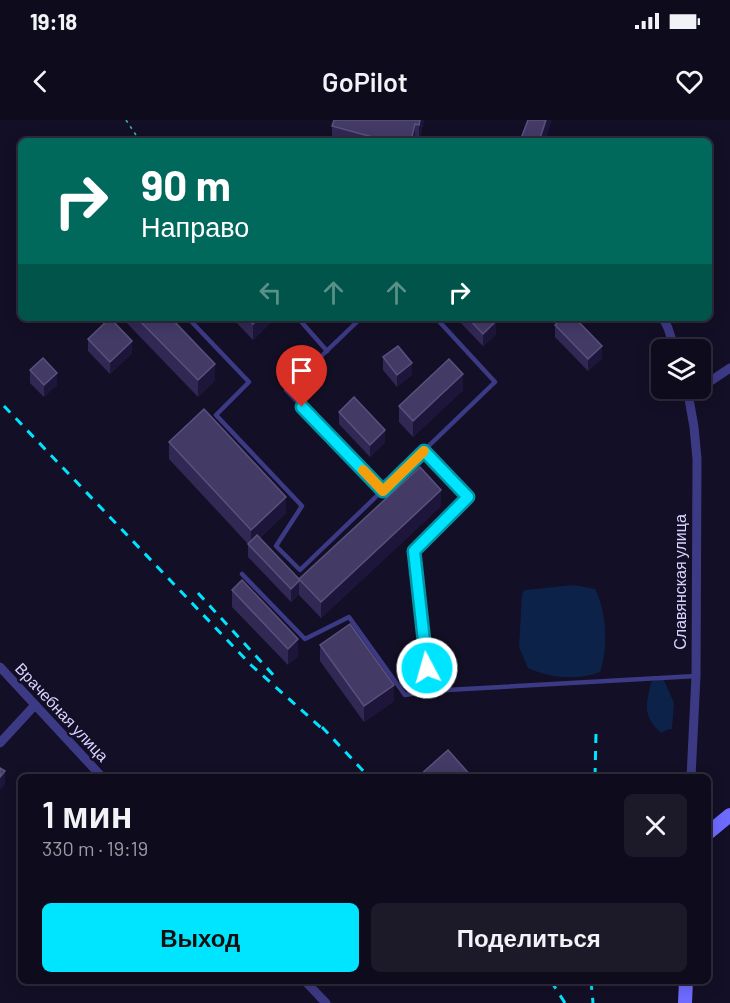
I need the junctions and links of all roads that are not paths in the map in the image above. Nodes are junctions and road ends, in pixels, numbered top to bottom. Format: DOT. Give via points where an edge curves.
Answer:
graph roads {
  1 [pos="191,321"];
  2 [pos="301,321"];
  3 [pos="358,321"];
  4 [pos="439,321"];
  5 [pos="664,321"];
  6 [pos="672,339"];
  7 [pos="327,351"];
  8 [pos="730,368"];
  9 [pos="711,381"];
  10 [pos="689,399"];
  11 [pos="424,451"];
  12 [pos="383,491"];
  13 [pos="242,574"];
  14 [pos="0,667"];
  15 [pos="696,676"];
  16 [pos="429,691"];
  17 [pos="35,705"];
  18 [pos="0,743"];
  19 [pos="99,774"];
  20 [pos="691,774"];
  21 [pos="730,815"];
  22 [pos="711,831"];
  23 [pos="308,984"];
  24 [pos="686,984"];
  25 [pos="326,1003"];
  26 [pos="685,1003"];
  1 -- 12 [label="lane" via="249,382 216,415 302,506 276,546 300,570"];
  2 -- 7 [label="lane"];
  3 -- 7 [label="lane"];
  4 -- 11 [label="lane" via="495,382"];
  5 -- 6 [label="street"];
  7 -- 12 [label="lane" via="286,390"];
  8 -- 9 [label="street"];
  10 -- 15 [label="street, Славянская улица" via="697,459"];
  11 -- 12 [label="lane"];
  11 -- 16 [label="lane" via="468,497 414,551"];
  13 -- 16 [label="lane" via="305,639 349,617 405,695"];
  14 -- 17 [label="street, Врачебная улица"];
  15 -- 16 [label="lane"];
  15 -- 20 [label="street, Славянская улица"];
  17 -- 18 [label="street"];
  17 -- 19 [label="street, Врачебная улица"];
  21 -- 22 [label="main road"];
  23 -- 25 [label="street"];
  24 -- 26 [label="main road"];
}
